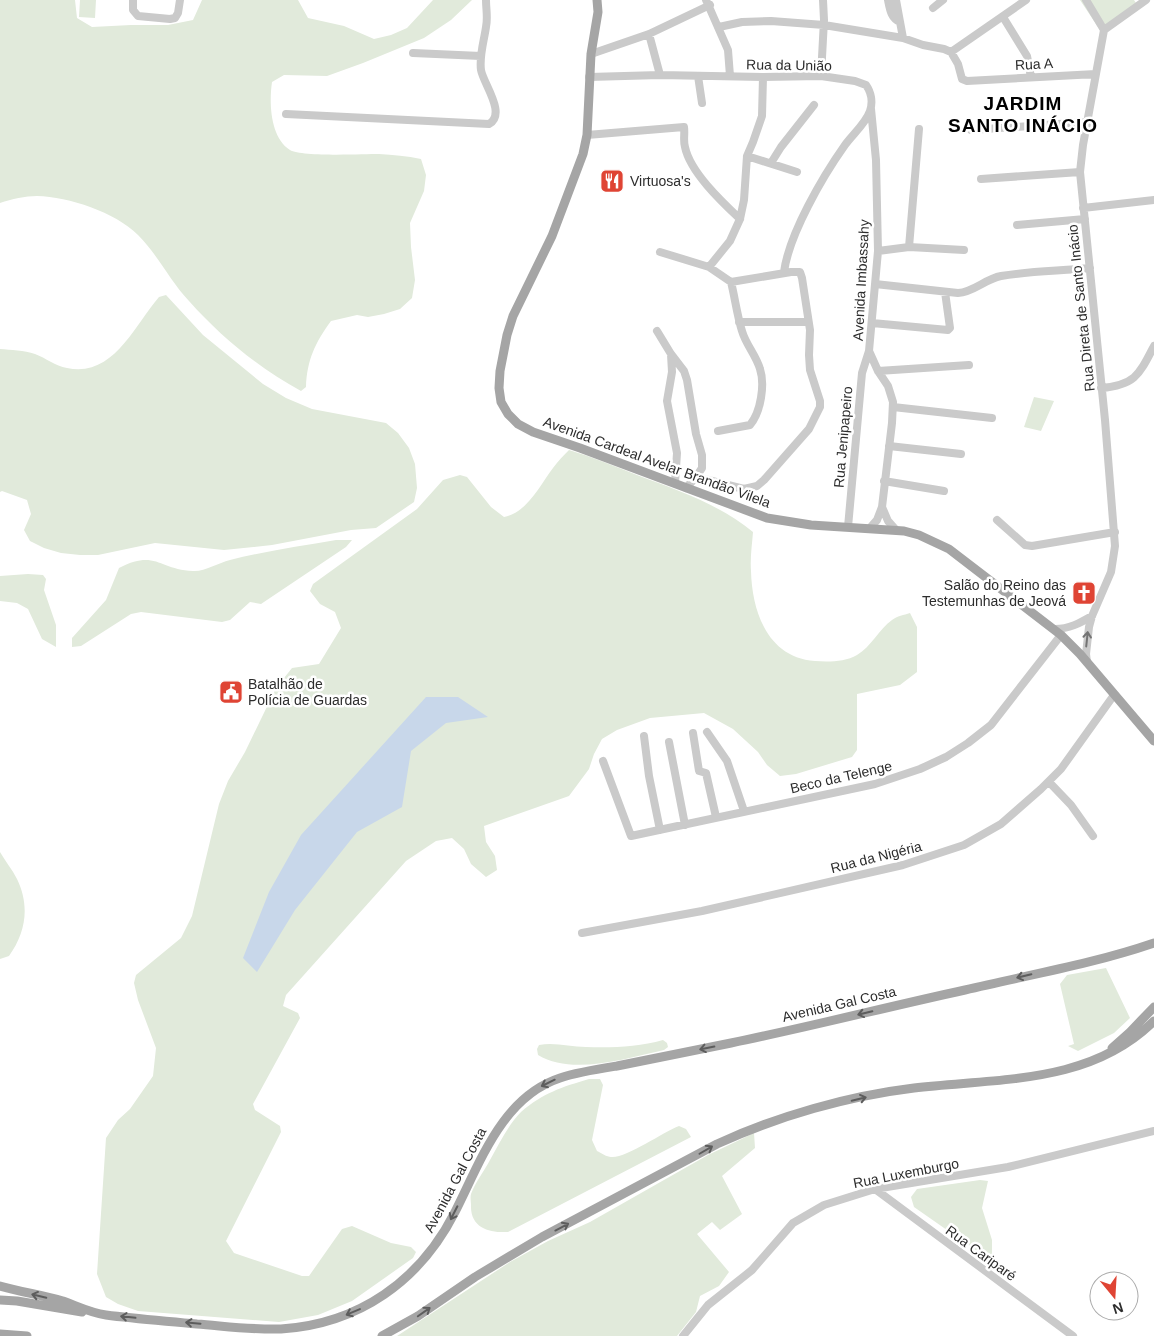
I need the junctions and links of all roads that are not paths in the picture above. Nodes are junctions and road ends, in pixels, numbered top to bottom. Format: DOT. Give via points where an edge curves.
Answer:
graph roads {
  1 [pos="132,0"];
  2 [pos="180,0"];
  3 [pos="486,0"];
  4 [pos="597,0"];
  5 [pos="823,0"];
  6 [pos="888,0"];
  7 [pos="896,0"];
  8 [pos="943,0"];
  9 [pos="1026,0"];
  10 [pos="1086,0"];
  11 [pos="708,2"];
  12 [pos="1140,2"];
  13 [pos="933,8"];
  14 [pos="1003,16"];
  15 [pos="900,22"];
  16 [pos="824,25"];
  17 [pos="719,27"];
  18 [pos="1104,30"];
  19 [pos="649,34"];
  20 [pos="903,38"];
  21 [pos="951,52"];
  22 [pos="413,53"];
  23 [pos="591,54"];
  24 [pos="481,56"];
  25 [pos="1096,74"];
  26 [pos="660,75"];
  27 [pos="698,76"];
  28 [pos="730,76"];
  29 [pos="821,76"];
  30 [pos="763,77"];
  31 [pos="1031,77"];
  32 [pos="589,78"];
  33 [pos="702,103"];
  34 [pos="814,105"];
  35 [pos="871,109"];
  36 [pos="286,114"];
  37 [pos="1087,122"];
  38 [pos="919,129"];
  39 [pos="971,130"];
  40 [pos="587,135"];
  41 [pos="747,156"];
  42 [pos="771,163"];
  43 [pos="797,172"];
  44 [pos="1080,172"];
  45 [pos="982,179"];
  46 [pos="1154,200"];
  47 [pos="1084,208"];
  48 [pos="740,219"];
  49 [pos="1084,219"];
  50 [pos="1017,225"];
  51 [pos="909,247"];
  52 [pos="964,250"];
  53 [pos="878,251"];
  54 [pos="660,252"];
  55 [pos="710,267"];
  56 [pos="1090,268"];
  57 [pos="784,272"];
  58 [pos="731,282"];
  59 [pos="875,284"];
  60 [pos="945,292"];
  61 [pos="739,322"];
  62 [pos="808,322"];
  63 [pos="872,323"];
  64 [pos="657,331"];
  65 [pos="1154,346"];
  66 [pos="870,351"];
  67 [pos="671,354"];
  68 [pos="969,365"];
  69 [pos="878,372"];
  70 [pos="1101,388"];
  71 [pos="893,407"];
  72 [pos="992,418"];
  73 [pos="718,430"];
  74 [pos="889,446"];
  75 [pos="961,454"];
  76 [pos="696,477"];
  77 [pos="884,481"];
  78 [pos="675,483"];
  79 [pos="686,488"];
  80 [pos="944,491"];
  81 [pos="882,507"];
  82 [pos="997,520"];
  83 [pos="848,527"];
  84 [pos="870,528"];
  85 [pos="896,530"];
  86 [pos="1115,532"];
  87 [pos="1092,616"];
  88 [pos="1058,632"];
  89 [pos="1087,662"];
  90 [pos="1114,695"];
  91 [pos="693,732"];
  92 [pos="707,732"];
  93 [pos="644,736"];
  94 [pos="1154,741"];
  95 [pos="669,742"];
  96 [pos="603,761"];
  97 [pos="1049,782"];
  98 [pos="744,811"];
  99 [pos="716,818"];
  100 [pos="685,825"];
  101 [pos="660,830"];
  102 [pos="1093,836"];
  103 [pos="582,933"];
  104 [pos="1154,943"];
  105 [pos="1154,949"];
  106 [pos="1056,969"];
  107 [pos="1154,1007"];
  108 [pos="1154,1021"];
  109 [pos="1098,1059"];
  110 [pos="1154,1131"];
  111 [pos="874,1189"];
  112 [pos="0,1286"];
  113 [pos="0,1300"];
  114 [pos="102,1314"];
  115 [pos="0,1334"];
  116 [pos="27,1336"];
  117 [pos="382,1336"];
  118 [pos="684,1336"];
  119 [pos="1073,1336"];
  1 -- 2 [label="street" via="138,16 170,19 178,13"];
  3 -- 24 [label="street" via="487,25"];
  4 -- 23 [label="main road, Avenida Cardeal Avelar Brandão Vilela"];
  5 -- 16 [label="street"];
  6 -- 15 [label="street" via="892,16"];
  7 -- 15 [label="street"];
  8 -- 13 [label="street"];
  9 -- 14 [label="street"];
  10 -- 18 [label="street"];
  11 -- 17 [label="street"];
  11 -- 19 [label="street"];
  12 -- 18 [label="street"];
  14 -- 21 [label="street"];
  14 -- 31 [label="street" via="1027,56"];
  15 -- 20 [label="street"];
  16 -- 17 [label="street" via="771,21"];
  16 -- 20 [label="street"];
  16 -- 29 [label="street"];
  17 -- 28 [label="street" via="728,50"];
  18 -- 25 [label="street, Rua Direta de Santo Inácio"];
  19 -- 23 [label="street"];
  19 -- 26 [label="street"];
  20 -- 21 [label="street"];
  21 -- 31 [label="street, Rua A" via="962,79"];
  22 -- 24 [label="street"];
  23 -- 32 [label="main road, Avenida Cardeal Avelar Brandão Vilela"];
  24 -- 36 [label="street" via="481,71 494,105 495,118 489,124"];
  25 -- 31 [label="street, Rua A"];
  25 -- 37 [label="street, Rua Direta de Santo Inácio"];
  26 -- 27 [label="street, Rua da União"];
  26 -- 32 [label="street, Rua da União"];
  27 -- 28 [label="street, Rua da União"];
  27 -- 33 [label="street"];
  28 -- 30 [label="street, Rua da União"];
  29 -- 30 [label="street, Rua da União"];
  29 -- 35 [label="street, Rua da União" via="866,85 871,95"];
  30 -- 41 [label="street" via="762,116"];
  32 -- 40 [label="main road, Avenida Cardeal Avelar Brandão Vilela"];
  34 -- 42 [label="street"];
  35 -- 53 [label="street, Avenida Imbassahy"];
  35 -- 57 [label="street" via="836,159 806,211"];
  37 -- 39 [label="street"];
  37 -- 44 [label="street, Rua Direta de Santo Inácio"];
  38 -- 51 [label="street"];
  40 -- 48 [label="street" via="683,127 687,155 716,196"];
  40 -- 78 [label="main road, Avenida Cardeal Avelar Brandão Vilela" via="579,168 552,236 513,316 500,371 501,402 512,419 524,428"];
  41 -- 42 [label="street"];
  41 -- 48 [label="street"];
  42 -- 43 [label="street"];
  44 -- 45 [label="street"];
  44 -- 47 [label="street, Rua Direta de Santo Inácio"];
  46 -- 47 [label="street"];
  47 -- 49 [label="street, Rua Direta de Santo Inácio"];
  48 -- 55 [label="street" via="730,241"];
  49 -- 50 [label="street"];
  49 -- 56 [label="street, Rua Direta de Santo Inácio"];
  51 -- 52 [label="street"];
  51 -- 53 [label="street"];
  53 -- 59 [label="street, Avenida Imbassahy"];
  54 -- 55 [label="street"];
  55 -- 58 [label="street"];
  56 -- 60 [label="street" via="1006,275 965,293"];
  56 -- 70 [label="street, Rua Direta de Santo Inácio"];
  57 -- 58 [label="street"];
  57 -- 62 [label="street" via="800,272"];
  58 -- 61 [label="street"];
  59 -- 60 [label="street"];
  59 -- 63 [label="street, Avenida Imbassahy"];
  60 -- 63 [label="street" via="948,330"];
  61 -- 62 [label="street"];
  61 -- 73 [label="street" via="747,346 760,368 761,396 750,425"];
  62 -- 76 [label="street" via="810,370 820,400 819,413 809,429 757,486 744,489"];
  63 -- 66 [label="street, Avenida Imbassahy"];
  64 -- 67 [label="street"];
  65 -- 70 [label="street" via="1133,380 1120,386"];
  66 -- 69 [label="street, Avenida Imbassahy"];
  66 -- 83 [label="street, Rua Jenipapeiro" via="862,373"];
  67 -- 76 [label="street" via="684,371 690,393 702,455 702,468"];
  67 -- 78 [label="street" via="672,372 667,401 677,453"];
  68 -- 69 [label="street"];
  69 -- 71 [label="street, Avenida Imbassahy" via="888,386"];
  70 -- 86 [label="street, Rua Direta de Santo Inácio"];
  71 -- 72 [label="street"];
  71 -- 74 [label="street, Avenida Imbassahy"];
  74 -- 75 [label="street"];
  74 -- 77 [label="street, Avenida Imbassahy"];
  76 -- 79 [label="street"];
  77 -- 80 [label="street"];
  77 -- 81 [label="street, Avenida Imbassahy"];
  78 -- 79 [label="main road, Avenida Cardeal Avelar Brandão Vilela"];
  79 -- 83 [label="main road, Avenida Cardeal Avelar Brandão Vilela" via="767,518"];
  81 -- 84 [label="street, Avenida Imbassahy"];
  81 -- 85 [label="street"];
  82 -- 86 [label="street" via="1026,545 1032,546"];
  83 -- 84 [label="main road, Avenida Cardeal Avelar Brandão Vilela"];
  84 -- 85 [label="main road, Avenida Cardeal Avelar Brandão Vilela"];
  85 -- 88 [label="main road, Avenida Cardeal Avelar Brandão Vilela" via="919,535 949,549"];
  86 -- 87 [label="street, Rua Direta de Santo Inácio" via="1111,572"];
  87 -- 88 [label="street"];
  89 -- 87 [label="street, Rua Direta de Santo Inácio, one-way" via="1087,638"];
  88 -- 89 [label="main road, Avenida Cardeal Avelar Brandão Vilela"];
  88 -- 98 [label="street, Beco da Telenge" via="991,725 946,757 875,784"];
  89 -- 90 [label="main road, Avenida Cardeal Avelar Brandão Vilela"];
  90 -- 94 [label="main road, Avenida Cardeal Avelar Brandão Vilela"];
  90 -- 97 [label="street, Rua da Nigéria"];
  91 -- 99 [label="street" via="699,771 706,773"];
  92 -- 98 [label="street" via="727,761"];
  93 -- 101 [label="street" via="648,776"];
  95 -- 100 [label="street"];
  96 -- 101 [label="street, Beco da Telenge" via="631,836"];
  97 -- 102 [label="street" via="1071,805"];
  97 -- 103 [label="street, Rua da Nigéria" via="1001,824 964,845 937,855 702,911"];
  98 -- 99 [label="street, Beco da Telenge"];
  99 -- 100 [label="street, Beco da Telenge"];
  100 -- 101 [label="street, Beco da Telenge"];
  104 -- 106 [label="main road, Avenida Gal Costa"];
  105 -- 106 [label="main road, Avenida Gal Costa" via="1076,969"];
  106 -- 114 [label="main road, Avenida Gal Costa, one-way" via="734,1042 575,1074 548,1083 520,1103 493,1135 453,1216 427,1257 385,1295 341,1317 294,1328 264,1329"];
  107 -- 109 [label="main road"];
  108 -- 109 [label="main road" via="1128,1043"];
  117 -- 109 [label="main road, one-way" via="542,1237 742,1132 781,1118 868,1096 914,1088 1035,1077"];
  110 -- 111 [label="street, Rua Luxemburgo" via="1008,1167"];
  111 -- 118 [label="street, Rua Luxemburgo" via="824,1205 793,1224 752,1270 708,1305"];
  111 -- 119 [label="street, Rua Cariparé"];
  114 -- 112 [label="main road, Avenida Gal Costa, one-way"];
  113 -- 114 [label="main road"];
  115 -- 116 [label="main road"];
}
